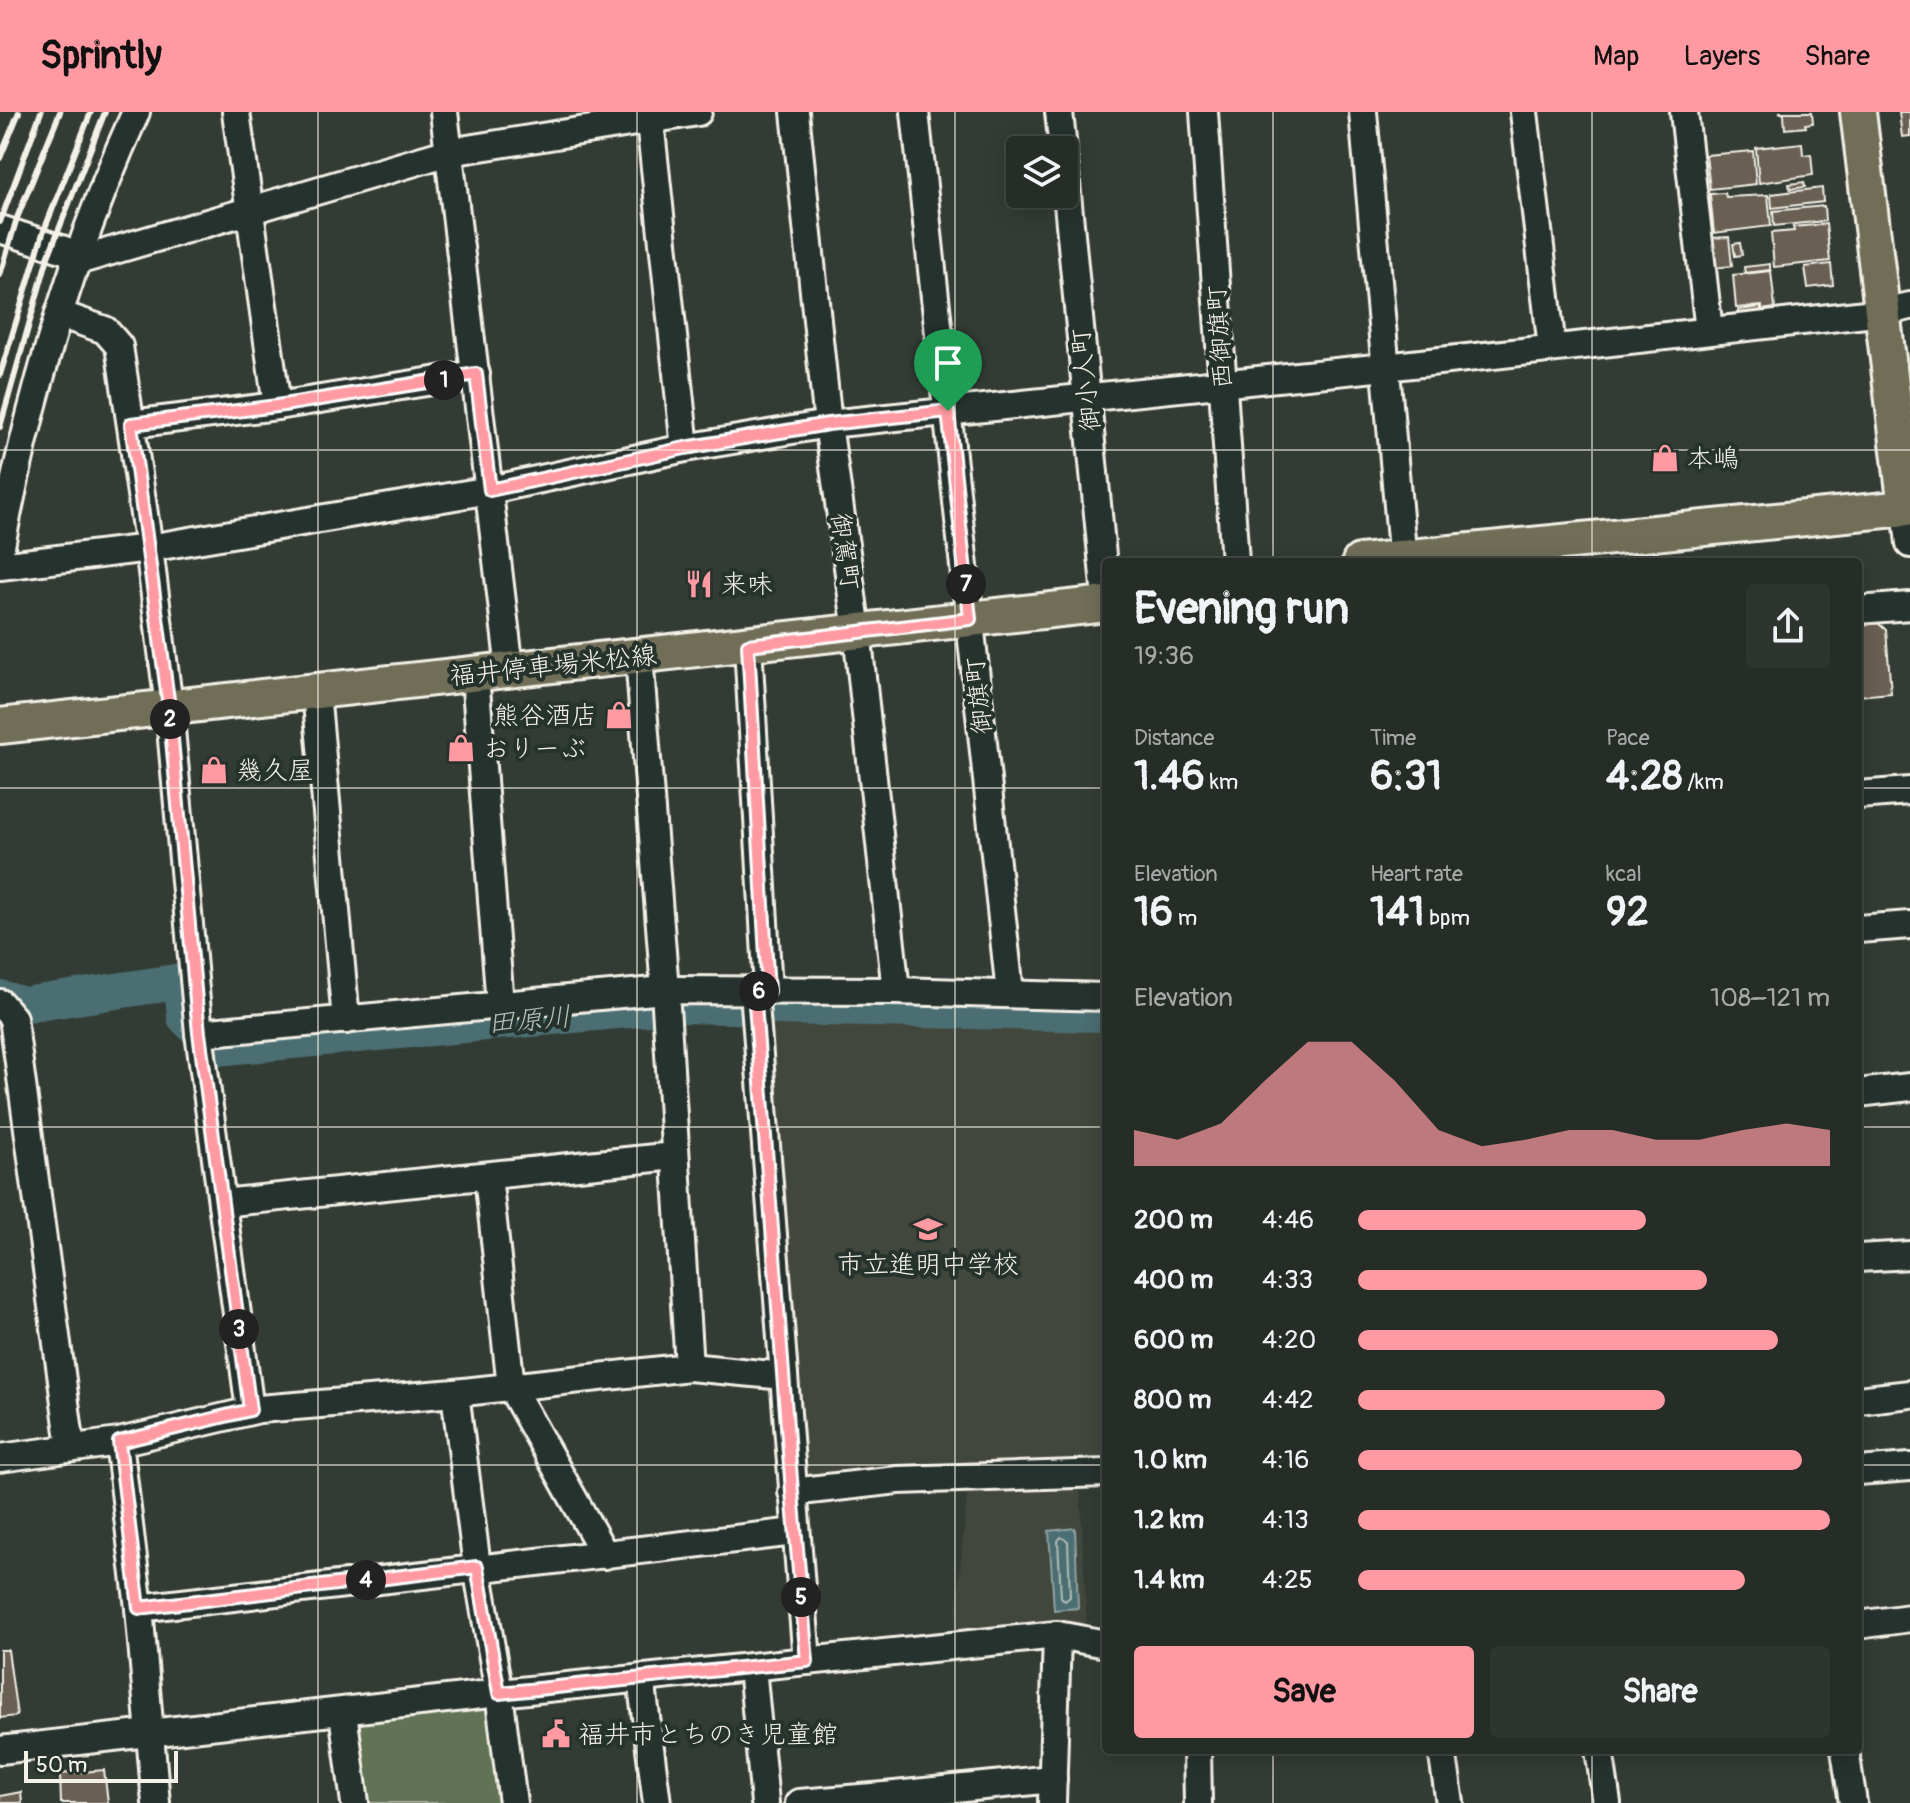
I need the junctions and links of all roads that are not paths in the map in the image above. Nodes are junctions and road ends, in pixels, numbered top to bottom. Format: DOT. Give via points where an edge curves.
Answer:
graph roads {
  1 [pos="136,112"];
  2 [pos="236,112"];
  3 [pos="444,112"];
  4 [pos="698,112"];
  5 [pos="795,112"];
  6 [pos="915,112"];
  7 [pos="1059,112"];
  8 [pos="1204,112"];
  9 [pos="1363,112"];
  10 [pos="1524,112"];
  11 [pos="1684,112"];
  12 [pos="1858,112"];
  13 [pos="650,116"];
  14 [pos="1062,136"];
  15 [pos="449,152"];
  16 [pos="1069,208"];
  17 [pos="249,212"];
  18 [pos="0,229"];
  19 [pos="76,258"];
  20 [pos="1897,309"];
  21 [pos="59,314"];
  22 [pos="1709,331"];
  23 [pos="1552,348"];
  24 [pos="1385,367"];
  25 [pos="476,374"];
  26 [pos="1222,383"];
  27 [pos="1087,396"];
  28 [pos="277,406"];
  29 [pos="948,411"];
  30 [pos="131,424"];
  31 [pos="828,424"];
  32 [pos="685,448"];
  33 [pos="490,490"];
  34 [pos="1908,508"];
  35 [pos="1910,544"];
  36 [pos="149,548"];
  37 [pos="0,551"];
  38 [pos="1102,558"];
  39 [pos="1235,558"];
  40 [pos="1403,558"];
  41 [pos="1413,558"];
  42 [pos="0,566"];
  43 [pos="1102,604"];
  44 [pos="1910,606"];
  45 [pos="1862,610"];
  46 [pos="970,619"];
  47 [pos="857,631"];
  48 [pos="748,645"];
  49 [pos="639,656"];
  50 [pos="510,670"];
  51 [pos="475,674"];
  52 [pos="316,692"];
  53 [pos="169,707"];
  54 [pos="0,726"];
  55 [pos="1910,791"];
  56 [pos="1862,795"];
  57 [pos="1910,925"];
  58 [pos="1862,929"];
  59 [pos="665,990"];
  60 [pos="761,991"];
  61 [pos="896,991"];
  62 [pos="1010,993"];
  63 [pos="1102,997"];
  64 [pos="0,1003"];
  65 [pos="500,1006"];
  66 [pos="346,1020"];
  67 [pos="199,1033"];
  68 [pos="1910,1087"];
  69 [pos="1862,1093"];
  70 [pos="674,1156"];
  71 [pos="488,1176"];
  72 [pos="222,1203"];
  73 [pos="1910,1255"];
  74 [pos="1862,1258"];
  75 [pos="689,1367"];
  76 [pos="784,1376"];
  77 [pos="511,1387"];
  78 [pos="455,1393"];
  79 [pos="1910,1394"];
  80 [pos="1862,1400"];
  81 [pos="250,1410"];
  82 [pos="119,1442"];
  83 [pos="71,1447"];
  84 [pos="0,1458"];
  85 [pos="1910,1467"];
  86 [pos="1862,1471"];
  87 [pos="1102,1473"];
  88 [pos="792,1492"];
  89 [pos="795,1532"];
  90 [pos="605,1555"];
  91 [pos="477,1567"];
  92 [pos="139,1608"];
  93 [pos="1910,1618"];
  94 [pos="1862,1624"];
  95 [pos="1057,1635"];
  96 [pos="1102,1643"];
  97 [pos="807,1661"];
  98 [pos="752,1667"];
  99 [pos="641,1678"];
  100 [pos="499,1693"];
  101 [pos="343,1713"];
  102 [pos="149,1734"];
  103 [pos="0,1750"];
  104 [pos="1197,1754"];
  105 [pos="1443,1754"];
  106 [pos="1600,1754"];
  107 [pos="1846,1754"];
  108 [pos="1052,1791"];
  109 [pos="885,1799"];
  110 [pos="156,1803"];
  111 [pos="355,1803"];
  112 [pos="513,1803"];
  113 [pos="657,1803"];
  114 [pos="765,1803"];
  115 [pos="799,1803"];
  116 [pos="1198,1803"];
  117 [pos="1450,1803"];
  118 [pos="1607,1803"];
  119 [pos="1853,1803"];
  1 -- 19 [label="street"];
  2 -- 17 [label="street"];
  3 -- 15 [label="street"];
  4 -- 13 [label="street"];
  5 -- 31 [label="street, 御駕町"];
  6 -- 29 [label="street, 御旗町"];
  7 -- 14 [label="street"];
  8 -- 26 [label="street, 西御旗町"];
  9 -- 24 [label="street"];
  10 -- 23 [label="street"];
  11 -- 22 [label="street"];
  12 -- 20 [label="main road"];
  13 -- 15 [label="street"];
  13 -- 32 [label="street"];
  15 -- 17 [label="street"];
  15 -- 25 [label="street"];
  16 -- 27 [label="street, 御小人町"];
  17 -- 19 [label="street"];
  17 -- 28 [label="street"];
  18 -- 19 [label="street"];
  19 -- 21 [label="street"];
  20 -- 22 [label="street"];
  20 -- 34 [label="main road"];
  21 -- 30 [label="street" via="105,330 119,346"];
  21 -- 37 [label="street" via="36,389"];
  22 -- 23 [label="street"];
  23 -- 24 [label="street"];
  24 -- 26 [label="street"];
  24 -- 40 [label="street"];
  25 -- 28 [label="street"];
  25 -- 33 [label="street"];
  26 -- 27 [label="street"];
  26 -- 39 [label="street, 西御旗町"];
  27 -- 29 [label="street"];
  27 -- 38 [label="street, 御小人町"];
  28 -- 30 [label="street"];
  29 -- 31 [label="street"];
  29 -- 46 [label="street, 御旗町"];
  30 -- 36 [label="street"];
  31 -- 32 [label="street"];
  31 -- 47 [label="street, 御駕町"];
  32 -- 33 [label="street"];
  33 -- 36 [label="street"];
  33 -- 50 [label="street"];
  34 -- 35 [label="street"];
  34 -- 41 [label="main road"];
  36 -- 42 [label="street"];
  36 -- 53 [label="street"];
  43 -- 46 [label="main road, 福井停車場米松線"];
  44 -- 45 [label="street"];
  46 -- 47 [label="main road, 福井停車場米松線"];
  46 -- 62 [label="street, 御旗町"];
  47 -- 48 [label="main road, 福井停車場米松線"];
  47 -- 61 [label="street, 御駕町"];
  48 -- 49 [label="main road, 福井停車場米松線"];
  48 -- 60 [label="street"];
  49 -- 50 [label="main road, 福井停車場米松線"];
  49 -- 59 [label="street"];
  50 -- 51 [label="main road, 福井停車場米松線"];
  51 -- 52 [label="main road, 福井停車場米松線"];
  51 -- 65 [label="street"];
  52 -- 53 [label="main road, 福井停車場米松線"];
  52 -- 66 [label="street"];
  53 -- 54 [label="main road, 福井停車場米松線"];
  53 -- 67 [label="street"];
  55 -- 56 [label="street"];
  57 -- 58 [label="street"];
  59 -- 60 [label="street"];
  59 -- 65 [label="street"];
  59 -- 70 [label="street"];
  60 -- 61 [label="street"];
  60 -- 76 [label="street"];
  61 -- 62 [label="street"];
  62 -- 63 [label="street"];
  64 -- 83 [label="street" via="13,1018"];
  65 -- 66 [label="street"];
  66 -- 67 [label="street"];
  67 -- 72 [label="street"];
  68 -- 69 [label="street"];
  70 -- 71 [label="street"];
  70 -- 75 [label="street"];
  71 -- 72 [label="street"];
  71 -- 77 [label="street"];
  72 -- 81 [label="street"];
  73 -- 74 [label="street"];
  75 -- 76 [label="street"];
  75 -- 77 [label="street"];
  76 -- 88 [label="street"];
  77 -- 78 [label="street"];
  77 -- 90 [label="street"];
  78 -- 81 [label="street"];
  78 -- 91 [label="street"];
  79 -- 80 [label="street"];
  81 -- 82 [label="street"];
  82 -- 83 [label="street"];
  82 -- 92 [label="street"];
  83 -- 84 [label="street"];
  85 -- 86 [label="street"];
  87 -- 88 [label="street" via="898,1480"];
  88 -- 89 [label="street"];
  89 -- 90 [label="street"];
  89 -- 97 [label="street"];
  90 -- 91 [label="street"];
  91 -- 92 [label="street"];
  91 -- 100 [label="street"];
  92 -- 102 [label="street"];
  93 -- 94 [label="street"];
  95 -- 96 [label="street"];
  95 -- 97 [label="street"];
  95 -- 108 [label="street"];
  97 -- 98 [label="street"];
  98 -- 99 [label="street"];
  98 -- 114 [label="street"];
  99 -- 100 [label="street"];
  99 -- 113 [label="street"];
  100 -- 101 [label="street"];
  100 -- 112 [label="street"];
  101 -- 102 [label="street"];
  101 -- 111 [label="street"];
  102 -- 103 [label="street"];
  102 -- 110 [label="street"];
  104 -- 116 [label="street"];
  105 -- 117 [label="street"];
  106 -- 118 [label="street"];
  107 -- 119 [label="street"];
  108 -- 109 [label="street"];
  109 -- 115 [label="street"];
}
